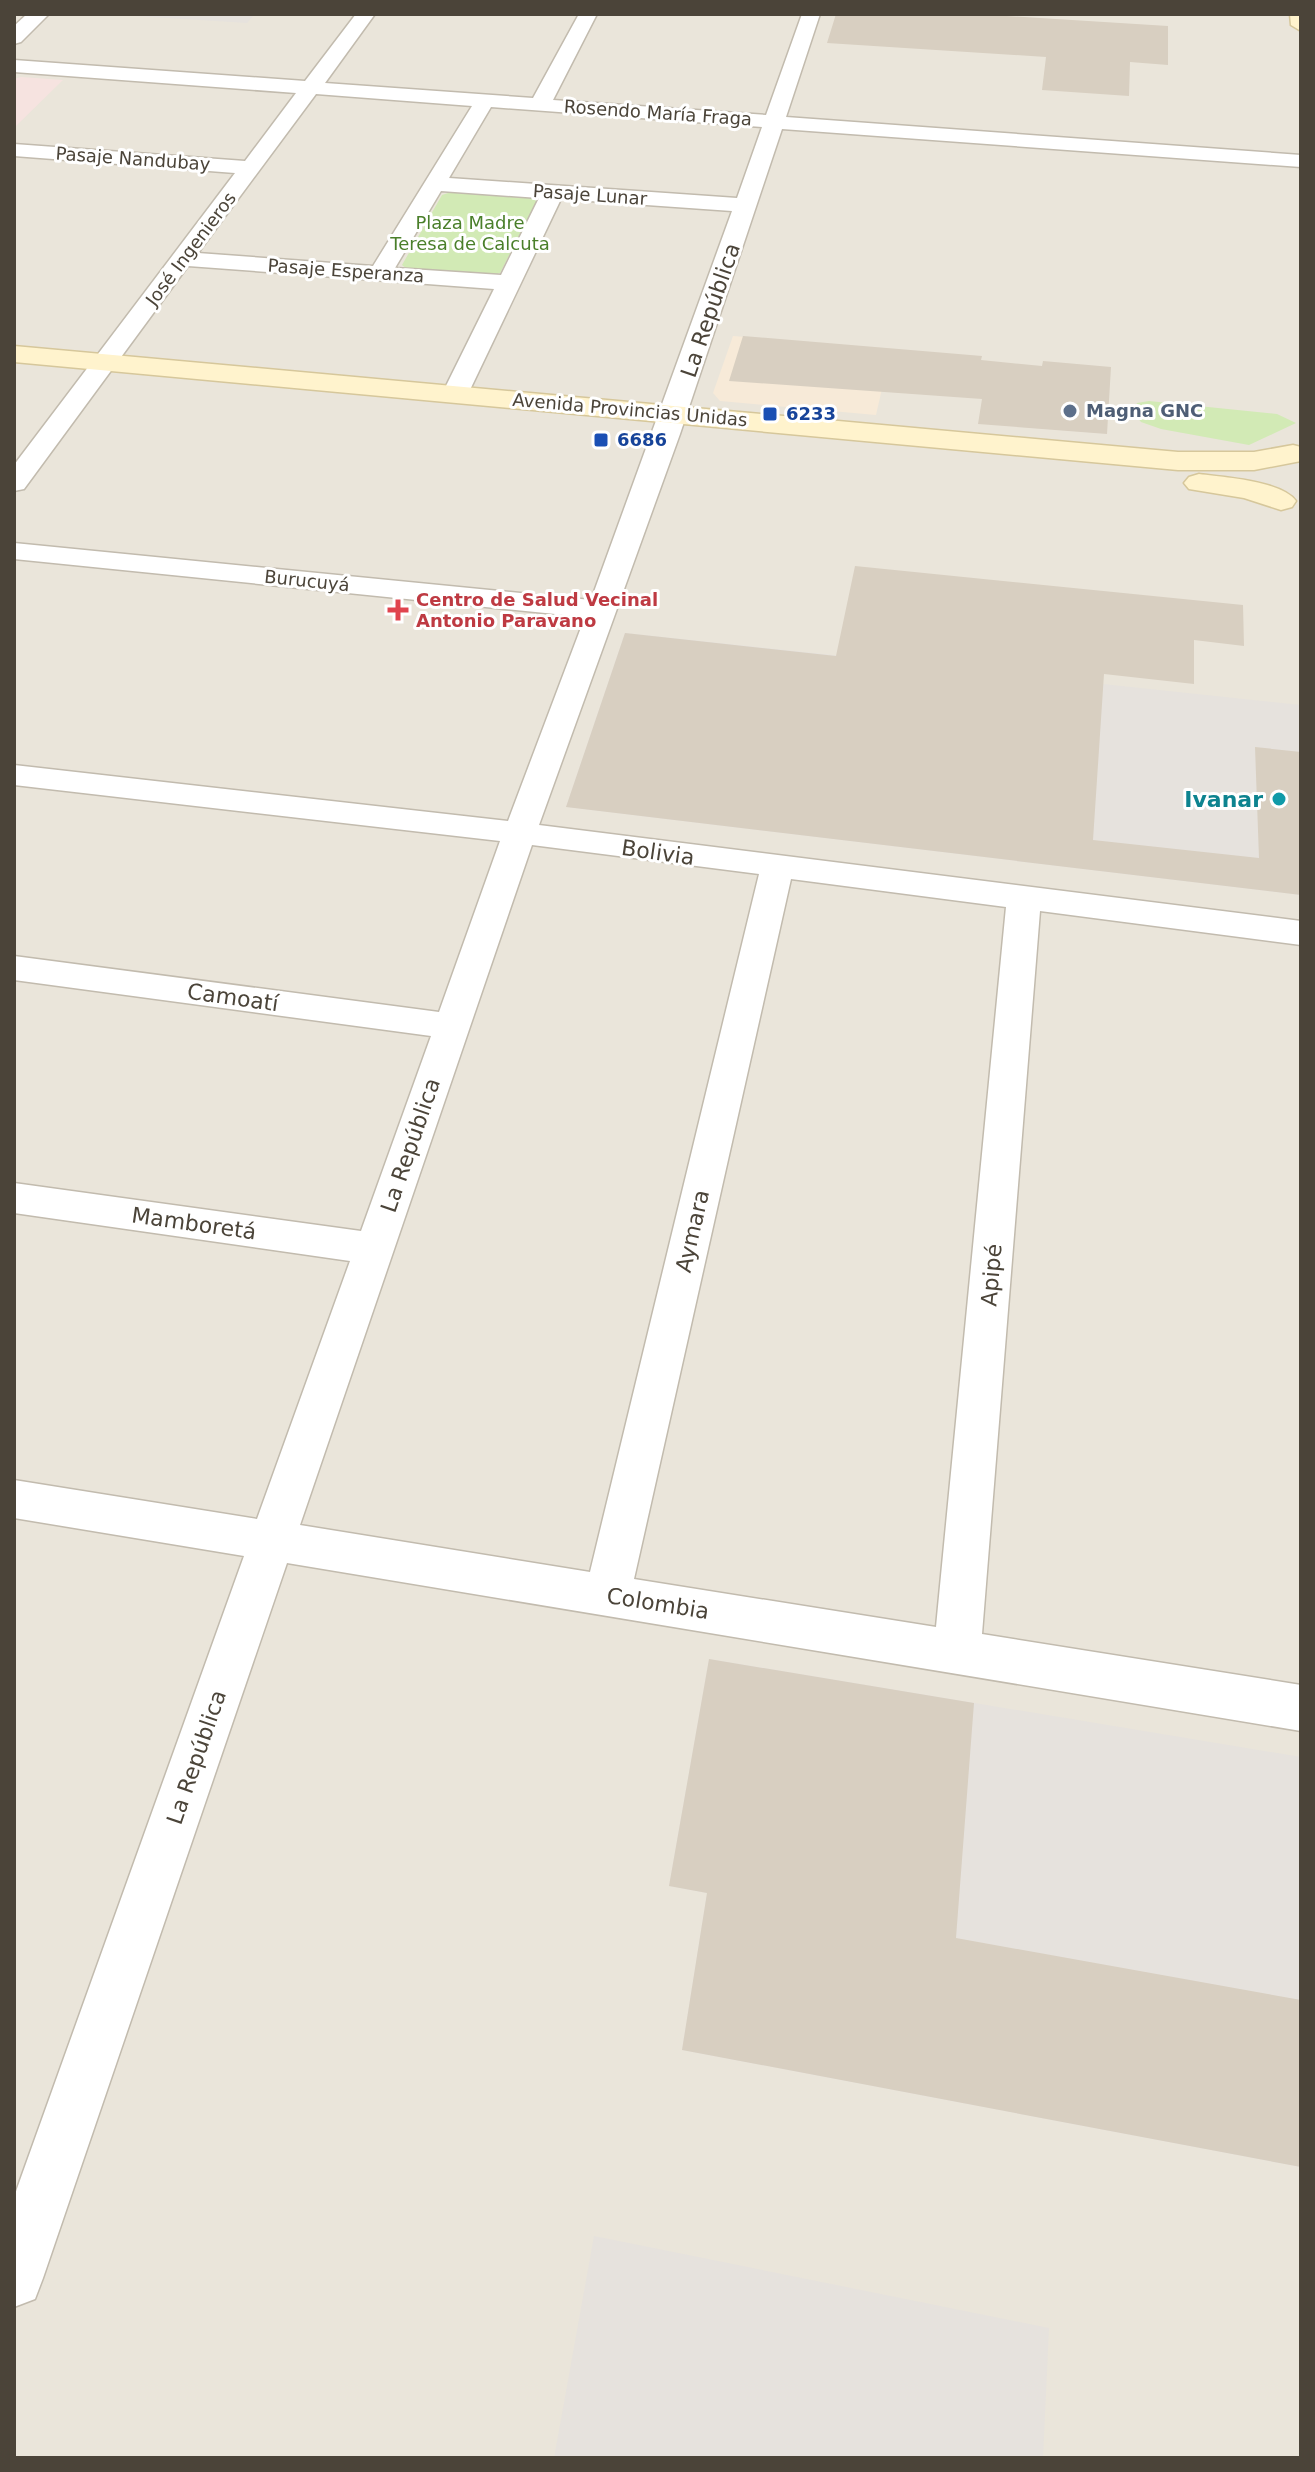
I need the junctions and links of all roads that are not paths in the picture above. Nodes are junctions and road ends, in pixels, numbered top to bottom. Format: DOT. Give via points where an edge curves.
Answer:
graph roads {
  1 [pos="39,14"];
  2 [pos="366,14"];
  3 [pos="588,14"];
  4 [pos="811,14"];
  5 [pos="1300,14"];
  6 [pos="1301,25"];
  7 [pos="14,38"];
  8 [pos="14,66"];
  9 [pos="311,88"];
  10 [pos="485,101"];
  11 [pos="540,105"];
  12 [pos="774,122"];
  13 [pos="14,150"];
  14 [pos="1301,161"];
  15 [pos="251,168"];
  16 [pos="435,184"];
  17 [pos="553,192"];
  18 [pos="746,205"];
  19 [pos="183,259"];
  20 [pos="380,274"];
  21 [pos="509,283"];
  22 [pos="14,354"];
  23 [pos="98,372"];
  24 [pos="14,374"];
  25 [pos="455,394"];
  26 [pos="671,424"];
  27 [pos="1297,452"];
  28 [pos="14,483"];
  29 [pos="1291,505"];
  30 [pos="14,551"];
  31 [pos="601,610"];
  32 [pos="14,775"];
  33 [pos="520,833"];
  34 [pos="777,868"];
  35 [pos="1024,898"];
  36 [pos="1301,933"];
  37 [pos="14,968"];
  38 [pos="452,1026"];
  39 [pos="14,1198"];
  40 [pos="374,1249"];
  41 [pos="14,1499"];
  42 [pos="272,1541"];
  43 [pos="607,1595"];
  44 [pos="957,1652"];
  45 [pos="1301,1708"];
  46 [pos="14,2278"];
  1 -- 7 [label="street"];
  2 -- 9 [label="street, José Ingenieros"];
  3 -- 11 [label="street"];
  4 -- 12 [label="street, La República"];
  5 -- 6 [label="main road"];
  8 -- 9 [label="street, Rosendo María Fraga"];
  9 -- 10 [label="street, Rosendo María Fraga"];
  9 -- 15 [label="street, José Ingenieros"];
  10 -- 11 [label="street, Rosendo María Fraga"];
  10 -- 16 [label="street"];
  11 -- 12 [label="street, Rosendo María Fraga"];
  12 -- 14 [label="street, Rosendo María Fraga"];
  12 -- 18 [label="street, La República"];
  13 -- 15 [label="street, Pasaje Nandubay"];
  15 -- 19 [label="street, José Ingenieros"];
  16 -- 17 [label="street, Pasaje Lunar"];
  16 -- 20 [label="street"];
  17 -- 18 [label="street, Pasaje Lunar"];
  17 -- 21 [label="street"];
  18 -- 26 [label="street, La República"];
  19 -- 20 [label="street, Pasaje Esperanza"];
  19 -- 23 [label="street, José Ingenieros"];
  20 -- 21 [label="street, Pasaje Esperanza"];
  21 -- 25 [label="street"];
  22 -- 23 [label="main road, Avenida Provincias Unidas"];
  23 -- 24 [label="main road, Avenida Provincias Unidas"];
  23 -- 25 [label="main road, Avenida Provincias Unidas"];
  23 -- 26 [label="main road, Avenida Provincias Unidas"];
  23 -- 28 [label="street, José Ingenieros"];
  25 -- 26 [label="main road, Avenida Provincias Unidas"];
  26 -- 27 [label="main road, Avenida Provincias Unidas" via="1212,464"];
  26 -- 29 [label="main road, Avenida Provincias Unidas" via="1208,483"];
  26 -- 31 [label="street, La República"];
  27 -- 29 [label="main road" via="1273,475 1274,487"];
  30 -- 31 [label="street, Burucuyá"];
  31 -- 33 [label="street, La República"];
  32 -- 33 [label="street, Bolivia"];
  33 -- 34 [label="street, Bolivia"];
  33 -- 38 [label="street, La República"];
  34 -- 35 [label="street, Bolivia"];
  34 -- 43 [label="street, Aymara"];
  35 -- 36 [label="street, Bolivia"];
  35 -- 44 [label="street, Apipé"];
  37 -- 38 [label="street, Camoatí"];
  38 -- 40 [label="street, La República"];
  39 -- 40 [label="street, Mamboretá"];
  40 -- 42 [label="street, La República"];
  41 -- 42 [label="street, Colombia"];
  42 -- 43 [label="street, Colombia"];
  42 -- 46 [label="street, La República"];
  43 -- 44 [label="street, Colombia"];
  44 -- 45 [label="street, Colombia"];
}
